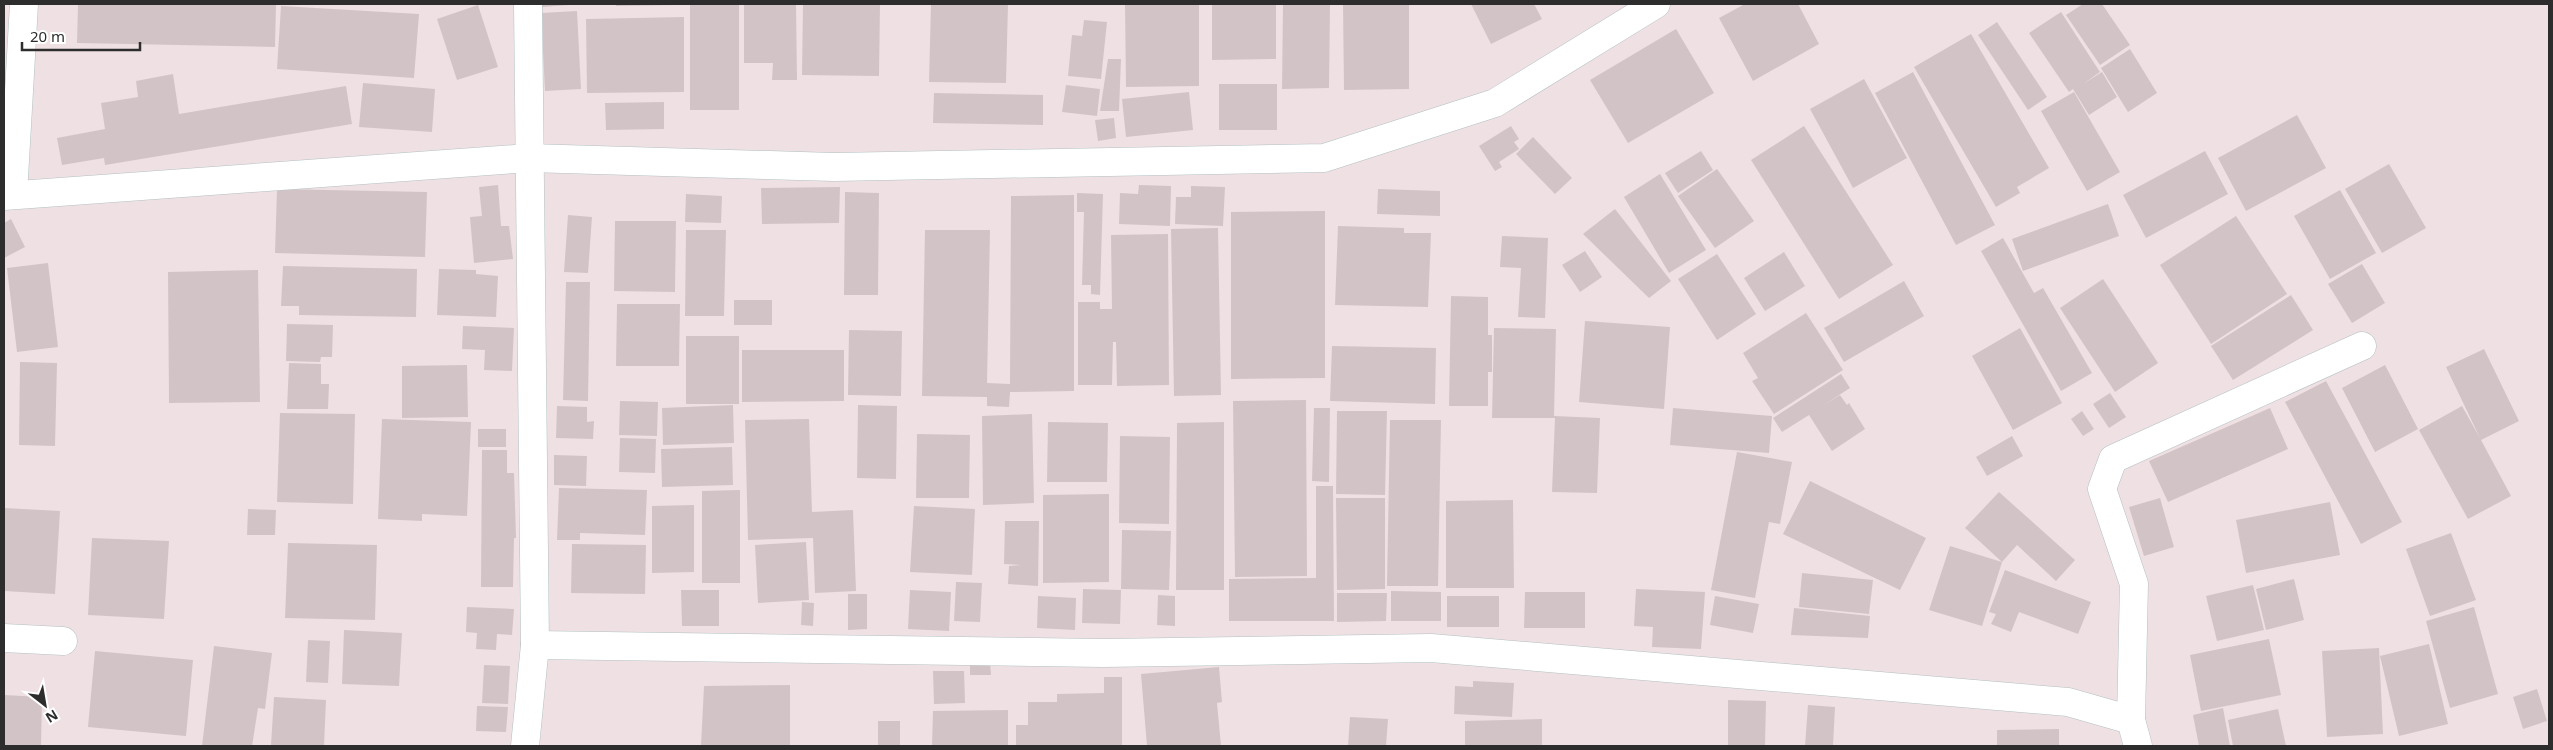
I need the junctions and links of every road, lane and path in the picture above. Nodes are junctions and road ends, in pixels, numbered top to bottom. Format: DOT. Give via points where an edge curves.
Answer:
graph roads {
  1 [pos="24,4"];
  2 [pos="528,4"];
  3 [pos="1656,4"];
  4 [pos="529,158"];
  5 [pos="8,196"];
  6 [pos="2362,346"];
  7 [pos="4,638"];
  8 [pos="63,641"];
  9 [pos="535,645"];
  10 [pos="2131,720"];
  11 [pos="525,746"];
  12 [pos="2138,746"];
  1 -- 5 [label="street"];
  2 -- 4 [label="street"];
  3 -- 4 [label="street" via="1495,103 1324,158 834,167"];
  4 -- 5 [label="street"];
  4 -- 9 [label="street"];
  6 -- 10 [label="street" via="2112,459 2102,490 2134,584"];
  7 -- 8 [label="street"];
  9 -- 10 [label="street" via="1103,653 1431,648 2068,702"];
  9 -- 11 [label="street"];
  10 -- 12 [label="street"];
}
